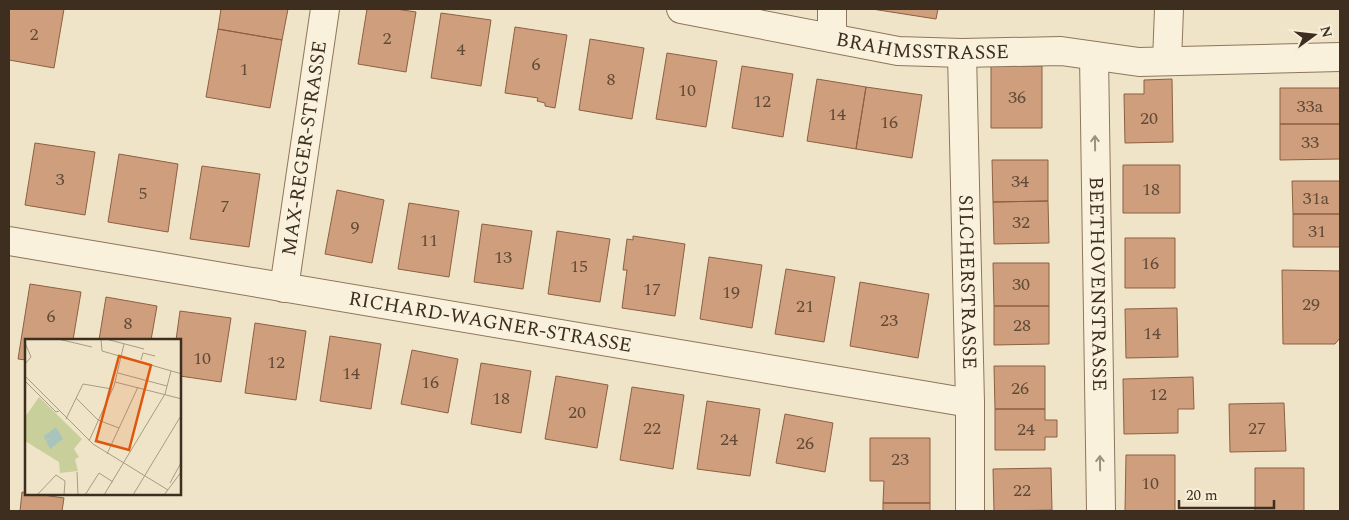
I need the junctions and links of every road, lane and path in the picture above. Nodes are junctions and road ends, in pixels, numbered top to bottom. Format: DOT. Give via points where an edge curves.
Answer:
graph roads {
  1 [pos="326,9"];
  2 [pos="681,9"];
  3 [pos="832,9"];
  4 [pos="1169,9"];
  5 [pos="832,38"];
  6 [pos="962,52"];
  7 [pos="1094,56"];
  8 [pos="1340,57"];
  9 [pos="1167,61"];
  10 [pos="9,241"];
  11 [pos="284,288"];
  12 [pos="970,403"];
  13 [pos="970,511"];
  14 [pos="1101,511"];
  1 -- 11 [label="street, MAX-REGER-STRASSE"];
  2 -- 5 [label="street, BRAHMSSTRASSE"];
  3 -- 5 [label="street"];
  4 -- 9 [label="street"];
  5 -- 6 [label="street, BRAHMSSTRASSE" via="898,51"];
  6 -- 7 [label="street, BRAHMSSTRASSE" via="1062,51"];
  6 -- 12 [label="street, SILCHERSTRASSE"];
  7 -- 9 [label="street, BRAHMSSTRASSE" via="1139,62"];
  14 -- 7 [label="street, BEETHOVENSTRASSE, one-way"];
  8 -- 9 [label="street, BRAHMSSTRASSE"];
  10 -- 11 [label="street, RICHARD-WAGNER-STRASSE"];
  11 -- 12 [label="street, RICHARD-WAGNER-STRASSE"];
  12 -- 13 [label="street, SILCHERSTRASSE"];
}
